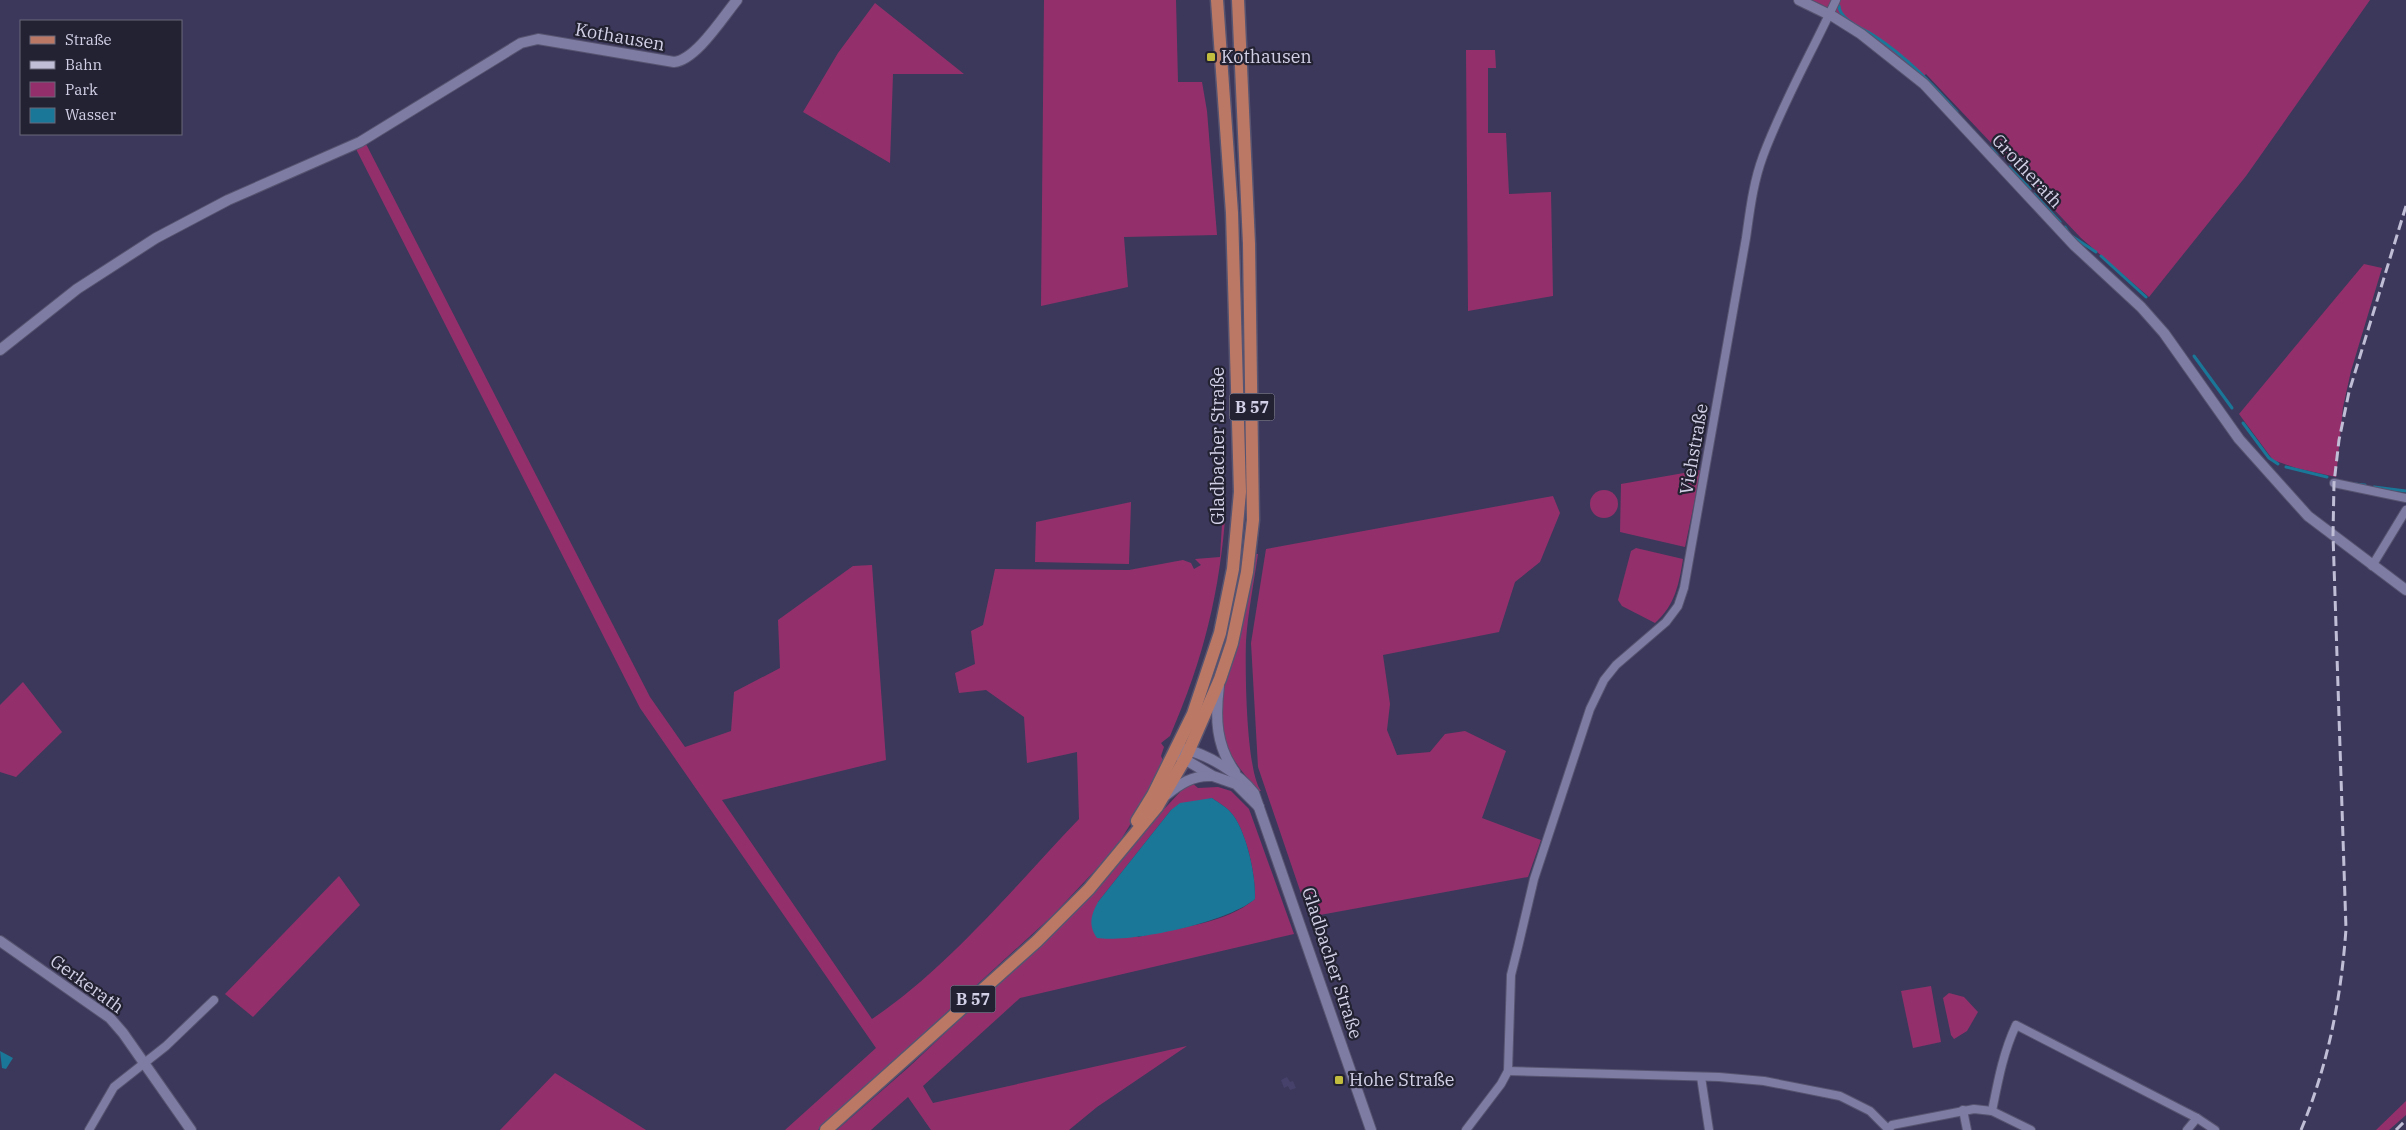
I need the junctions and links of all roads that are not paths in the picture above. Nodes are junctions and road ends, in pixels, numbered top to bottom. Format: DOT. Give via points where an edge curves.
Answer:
graph roads {
  1 [pos="737,0"];
  2 [pos="1218,0"];
  3 [pos="1238,0"];
  4 [pos="1799,0"];
  5 [pos="1836,0"];
  6 [pos="1832,15"];
  7 [pos="0,350"];
  8 [pos="2334,483"];
  9 [pos="2406,498"];
  10 [pos="2406,510"];
  11 [pos="2372,566"];
  12 [pos="2406,590"];
  13 [pos="1220,679"];
  14 [pos="1183,753"];
  15 [pos="1213,776"];
  16 [pos="1240,779"];
  17 [pos="1163,797"];
  18 [pos="1259,808"];
  19 [pos="1112,861"];
  20 [pos="0,942"];
  21 [pos="214,1000"];
  22 [pos="144,1063"];
  23 [pos="1508,1071"];
  24 [pos="1701,1077"];
  25 [pos="1963,1110"];
  26 [pos="1992,1111"];
  27 [pos="2197,1118"];
  28 [pos="1889,1129"];
  29 [pos="89,1130"];
  30 [pos="191,1130"];
  31 [pos="826,1130"];
  32 [pos="1371,1130"];
  33 [pos="1466,1130"];
  34 [pos="1709,1130"];
  35 [pos="1967,1130"];
  36 [pos="2031,1130"];
  37 [pos="2187,1130"];
  38 [pos="2216,1130"];
  1 -- 7 [label="street, Kothausen" via="696,50 682,62 538,39 521,43 360,142 228,200 156,238 77,289"];
  2 -- 14 [label="main road, Gladbacher Straße / B 57" via="1232,212 1240,492 1233,569 1220,633"];
  3 -- 13 [label="main road, Gladbacher Straße / B 57" via="1249,244 1252,520 1247,572 1232,643"];
  4 -- 6 [label="street, Grotherath"];
  5 -- 6 [label="street, Viehstraße"];
  6 -- 11 [label="street, Grotherath" via="1924,84 2074,245 2141,307 2260,465 2308,516"];
  6 -- 23 [label="street, Viehstraße" via="1777,122 1752,192 1745,247 1684,588 1678,606 1666,622 1616,665 1604,680 1590,709 1534,878 1511,975"];
  8 -- 9 [label="street"];
  10 -- 11 [label="street"];
  11 -- 12 [label="street, Grotherath"];
  13 -- 14 [label="main road, B 57"];
  13 -- 16 [label="street" via="1216,722 1220,742"];
  14 -- 15 [label="street, Gladbacher Straße"];
  14 -- 16 [label="street" via="1210,760"];
  14 -- 17 [label="main road, B 57"];
  14 -- 19 [label="main road, B 57"];
  15 -- 17 [label="street" via="1182,782"];
  15 -- 18 [label="street, Gladbacher Straße" via="1236,784"];
  16 -- 18 [label="street, Gladbacher Straße" via="1254,793"];
  17 -- 19 [label="main road, B 57"];
  18 -- 32 [label="street, Gladbacher Straße"];
  19 -- 31 [label="main road, B 57" via="1037,941"];
  20 -- 22 [label="street, Gerkerath" via="104,1013 117,1025"];
  21 -- 22 [label="street"];
  22 -- 29 [label="street" via="114,1087"];
  22 -- 30 [label="street, Gerkerath"];
  23 -- 24 [label="street"];
  23 -- 33 [label="street"];
  24 -- 28 [label="street" via="1764,1081 1840,1096 1870,1111"];
  24 -- 34 [label="street"];
  25 -- 26 [label="street"];
  25 -- 28 [label="street" via="1892,1125"];
  25 -- 35 [label="street"];
  26 -- 27 [label="street" via="2000,1066 2016,1025"];
  26 -- 36 [label="street"];
  27 -- 37 [label="street"];
  27 -- 38 [label="street"];
}
